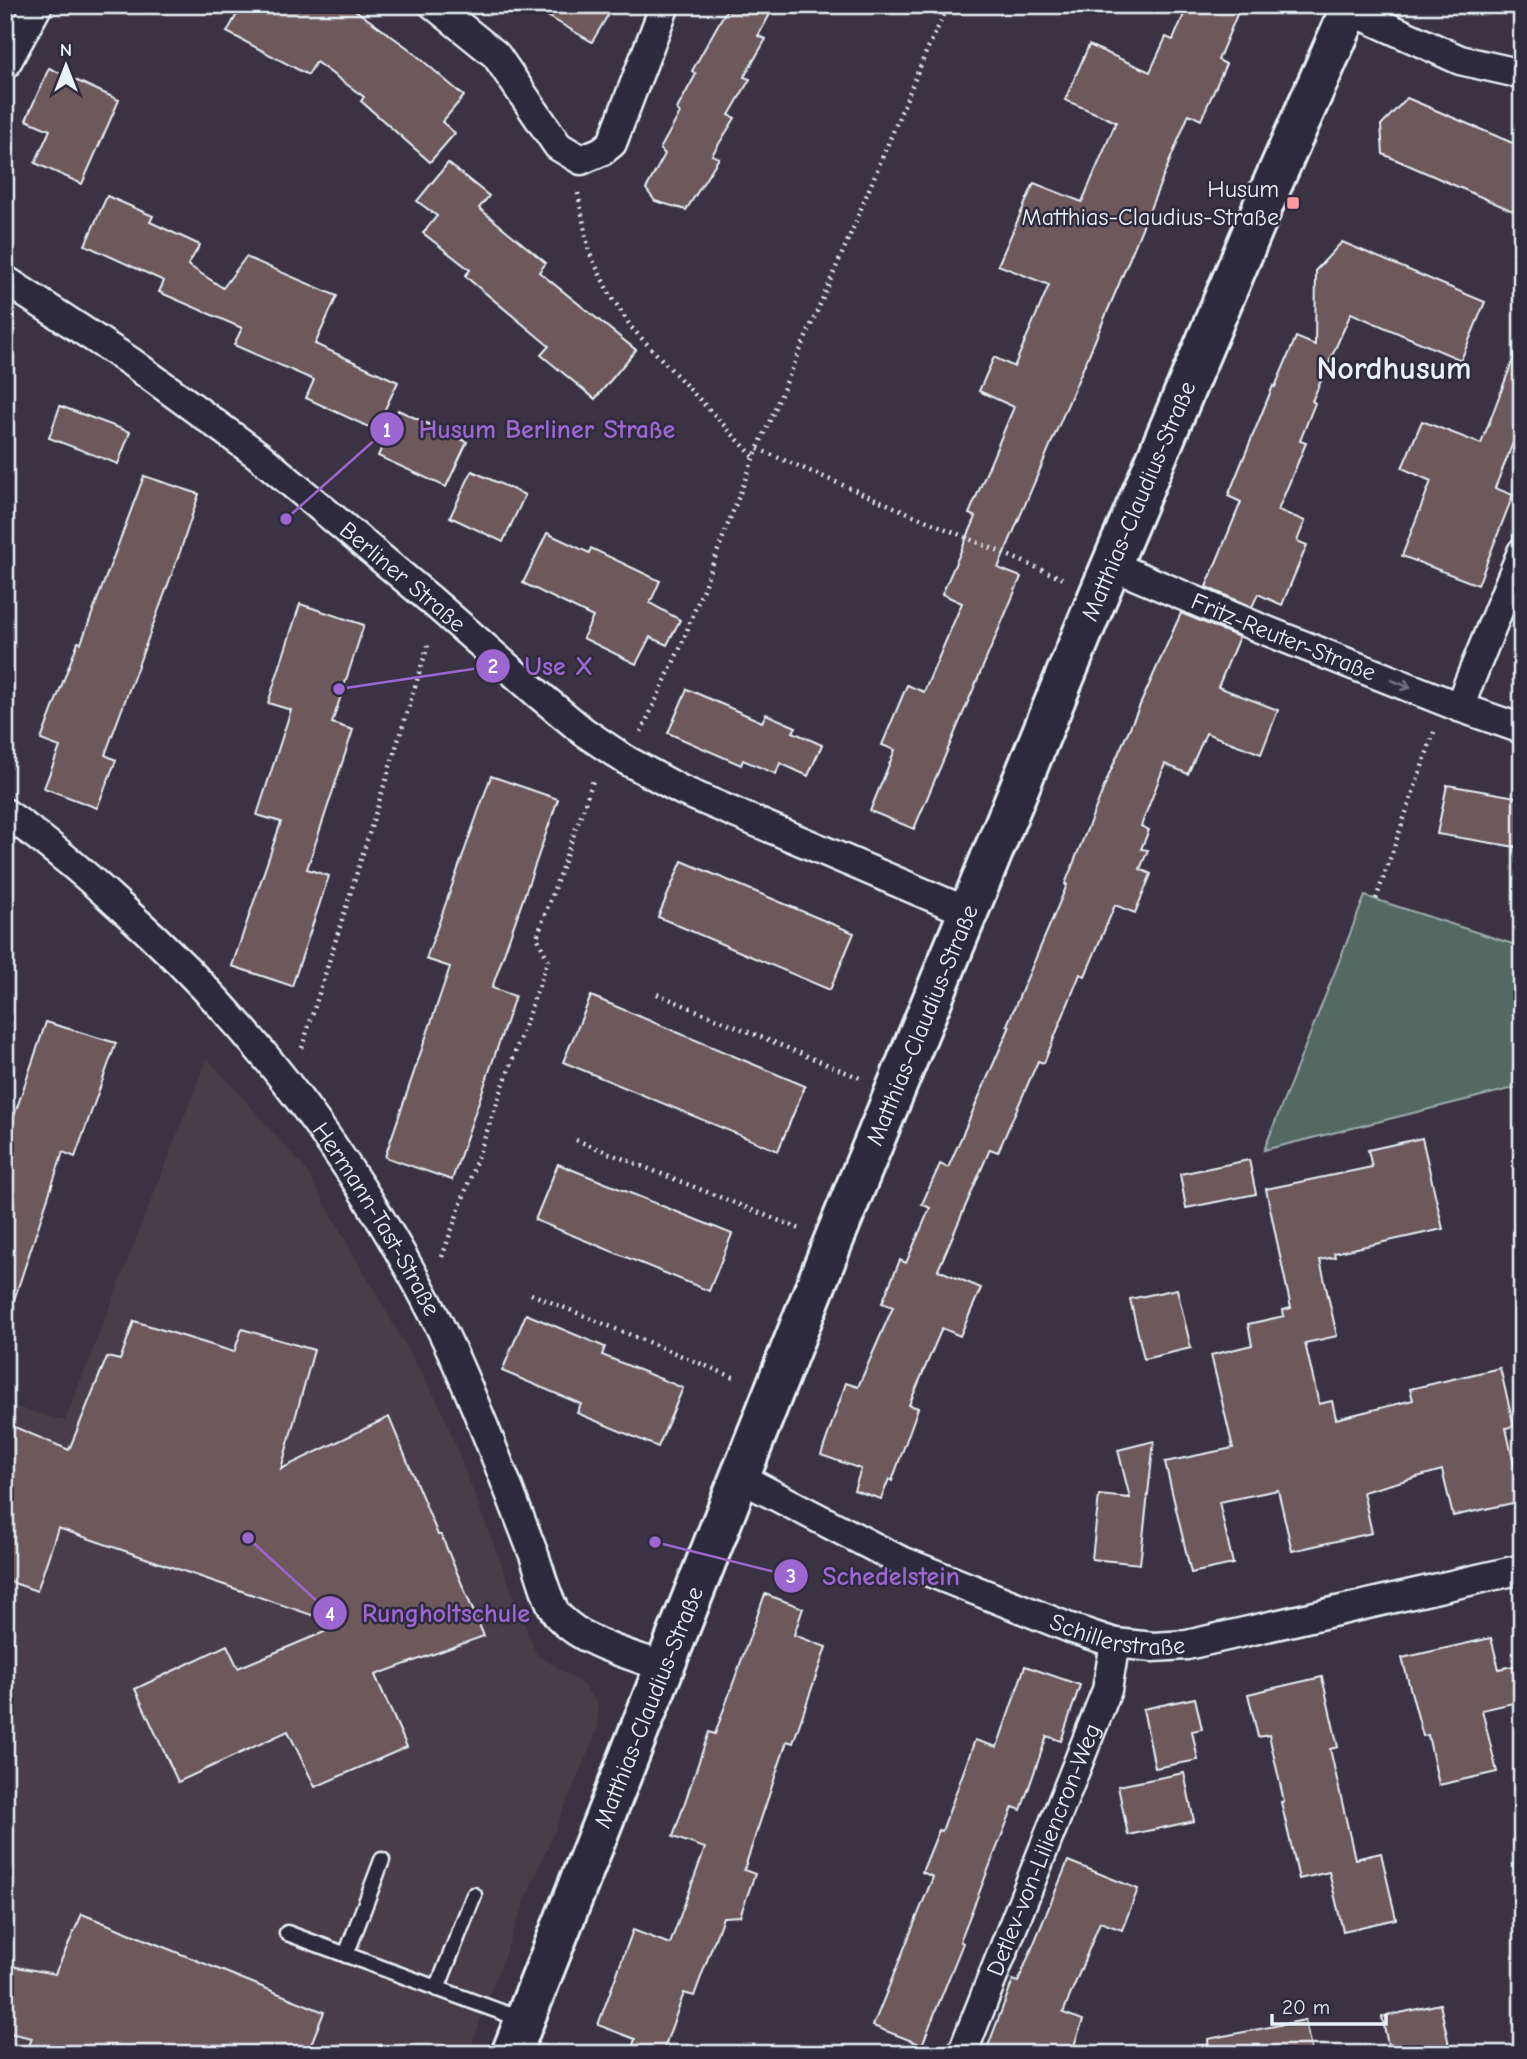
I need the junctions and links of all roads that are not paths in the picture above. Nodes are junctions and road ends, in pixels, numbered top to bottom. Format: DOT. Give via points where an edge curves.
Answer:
graph roads {
  1 [pos="38,5"];
  2 [pos="434,5"];
  3 [pos="665,5"];
  4 [pos="1351,7"];
  5 [pos="5,65"];
  6 [pos="1522,74"];
  7 [pos="5,280"];
  8 [pos="1522,552"];
  9 [pos="1105,579"];
  10 [pos="1452,704"];
  11 [pos="1522,729"];
  12 [pos="5,813"];
  13 [pos="968,912"];
  14 [pos="739,1477"];
  15 [pos="1522,1569"];
  16 [pos="1115,1643"];
  17 [pos="663,1667"];
  18 [pos="382,1860"];
  19 [pos="474,1895"];
  20 [pos="287,1933"];
  21 [pos="346,1955"];
  22 [pos="437,1989"];
  23 [pos="518,2037"];
  24 [pos="962,2054"];
  1 -- 5 [label="street"];
  2 -- 3 [label="street" via="496,55 553,140 582,156 611,143"];
  4 -- 6 [label="street" via="1460,60"];
  4 -- 9 [label="street, Matthias-Claudius-Straße"];
  7 -- 13 [label="street, Berliner Straße" via="131,362 258,456 538,694 626,761 692,795"];
  8 -- 10 [label="street"];
  9 -- 10 [label="street, Fritz-Reuter-Straße, one-way" via="1257,626"];
  9 -- 13 [label="street, Matthias-Claudius-Straße"];
  10 -- 11 [label="street, Fritz-Reuter-Straße"];
  12 -- 17 [label="street, Hermann-Tast-Straße" via="159,940 214,995 290,1086 375,1209 427,1300 462,1375 557,1615 601,1644"];
  13 -- 14 [label="street, Matthias-Claudius-Straße"];
  14 -- 16 [label="street, Schillerstraße" via="897,1559"];
  14 -- 17 [label="street, Matthias-Claudius-Straße"];
  15 -- 16 [label="street, Schillerstraße" via="1187,1645"];
  16 -- 24 [label="street, Detlev-von-Liliencron-Weg" via="1107,1690"];
  17 -- 23 [label="street, Matthias-Claudius-Straße"];
  18 -- 21 [label="lane"];
  19 -- 22 [label="lane"];
  20 -- 21 [label="lane"];
  21 -- 22 [label="lane"];
  22 -- 23 [label="lane"];
}
